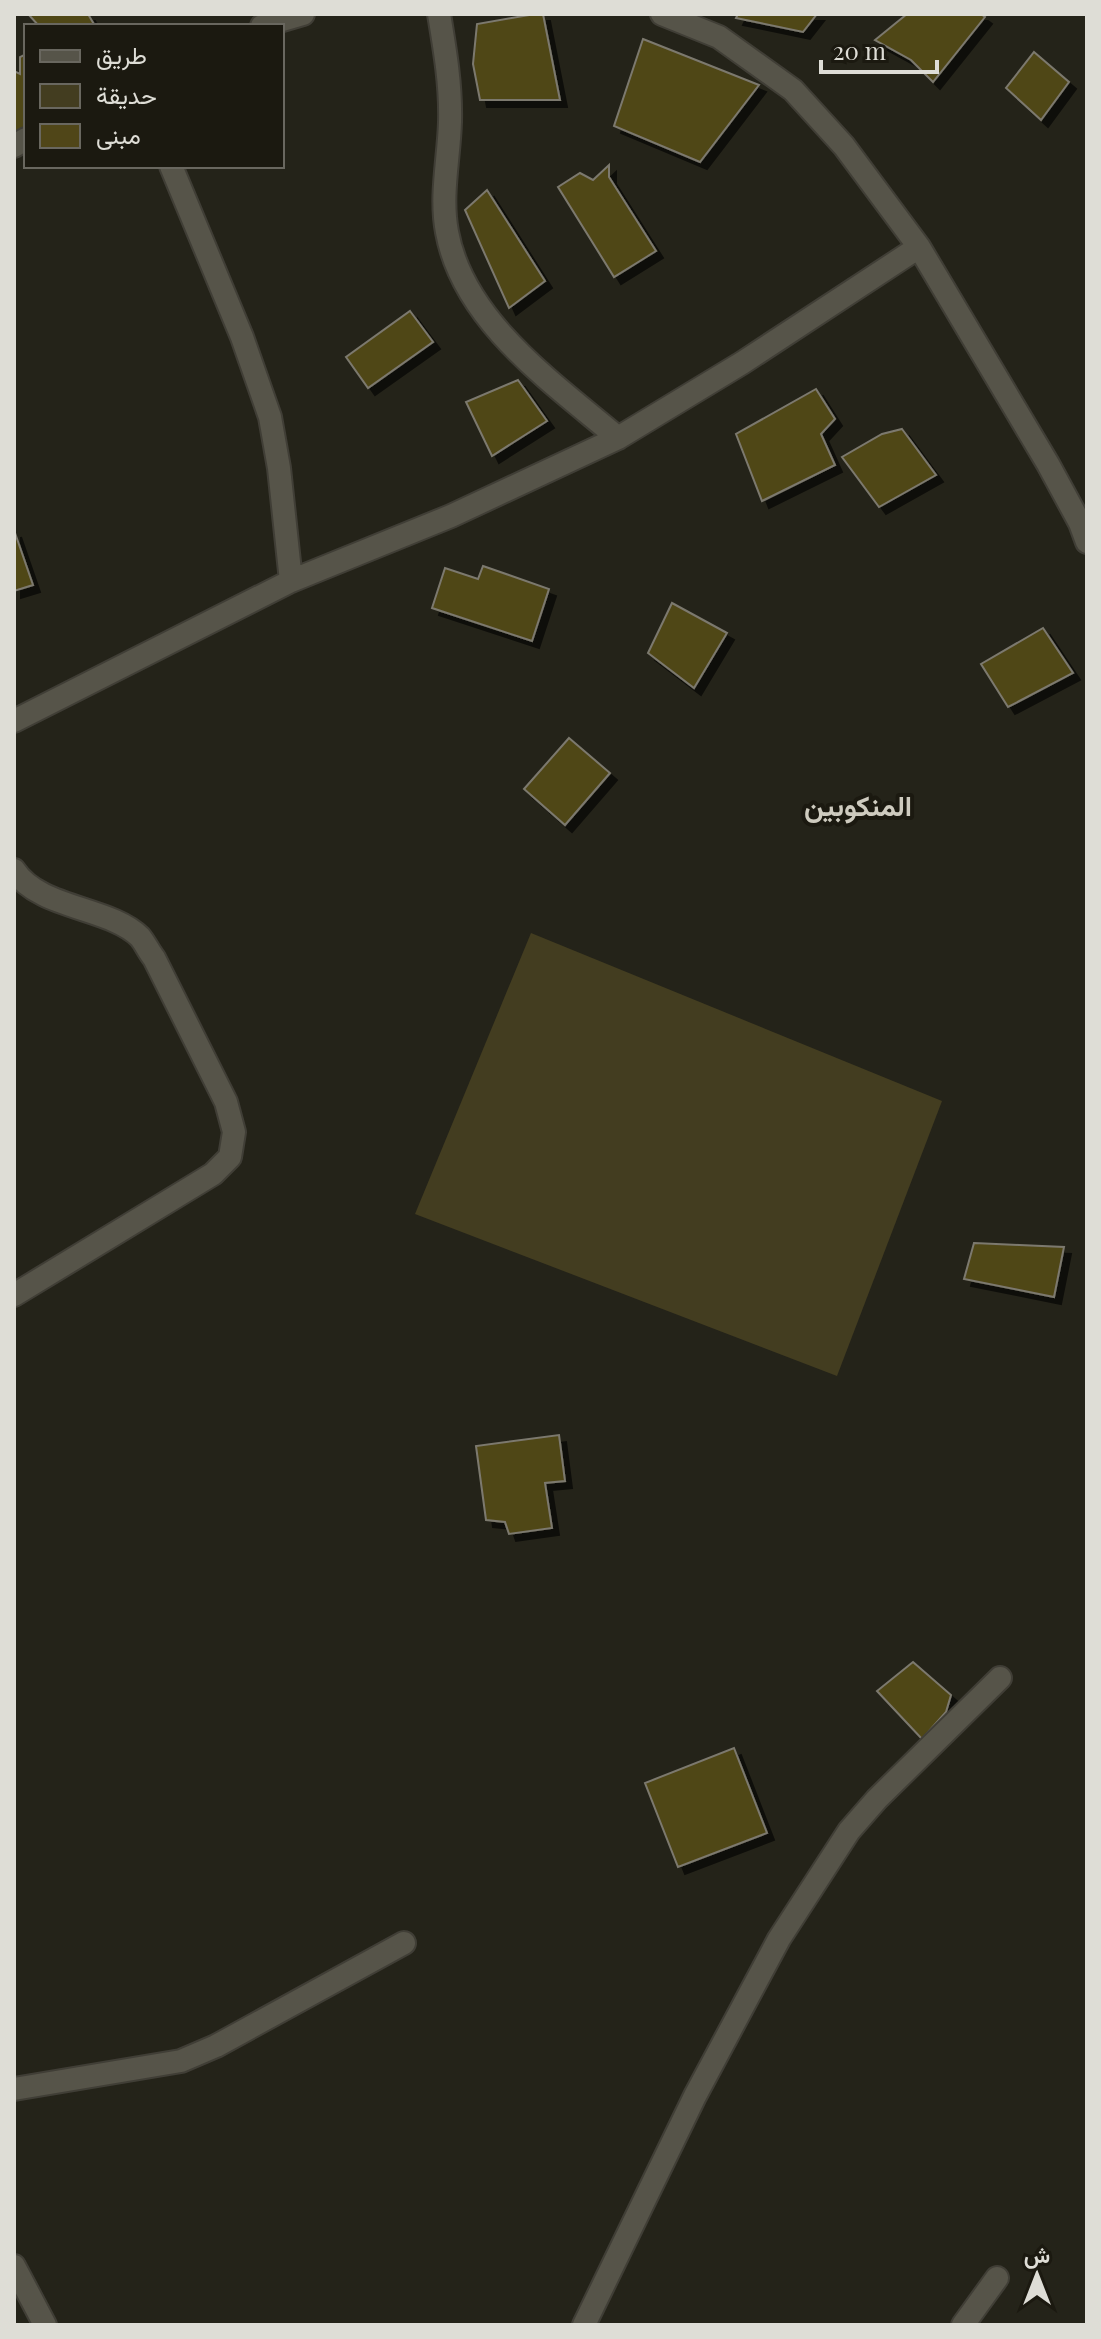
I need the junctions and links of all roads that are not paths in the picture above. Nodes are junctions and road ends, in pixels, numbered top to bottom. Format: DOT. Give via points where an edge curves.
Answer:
graph roads {
  1 [pos="303,14"];
  2 [pos="439,14"];
  3 [pos="662,14"];
  4 [pos="269,24"];
  5 [pos="172,168"];
  6 [pos="919,247"];
  7 [pos="618,438"];
  8 [pos="1087,542"];
  9 [pos="291,581"];
  10 [pos="14,721"];
  11 [pos="14,870"];
  12 [pos="14,1295"];
  13 [pos="1000,1678"];
  14 [pos="404,1943"];
  15 [pos="14,2089"];
  16 [pos="14,2266"];
  17 [pos="997,2278"];
  18 [pos="965,2324"];
  19 [pos="45,2325"];
  20 [pos="584,2325"];
  1 -- 4 [label="street"];
  2 -- 7 [label="street" via="450,84 447,230 456,265 514,348"];
  3 -- 6 [label="street" via="719,37 793,90 844,146"];
  5 -- 9 [label="street" via="270,417"];
  6 -- 7 [label="street"];
  6 -- 8 [label="street" via="1048,464"];
  7 -- 9 [label="street" via="451,516"];
  9 -- 10 [label="street"];
  11 -- 12 [label="street" via="34,890 139,936 226,1102 234,1132 230,1157 213,1174"];
  13 -- 20 [label="street" via="849,1831 779,1939 695,2096"];
  14 -- 15 [label="street" via="181,2061"];
  16 -- 19 [label="street"];
  17 -- 18 [label="street"];
}
